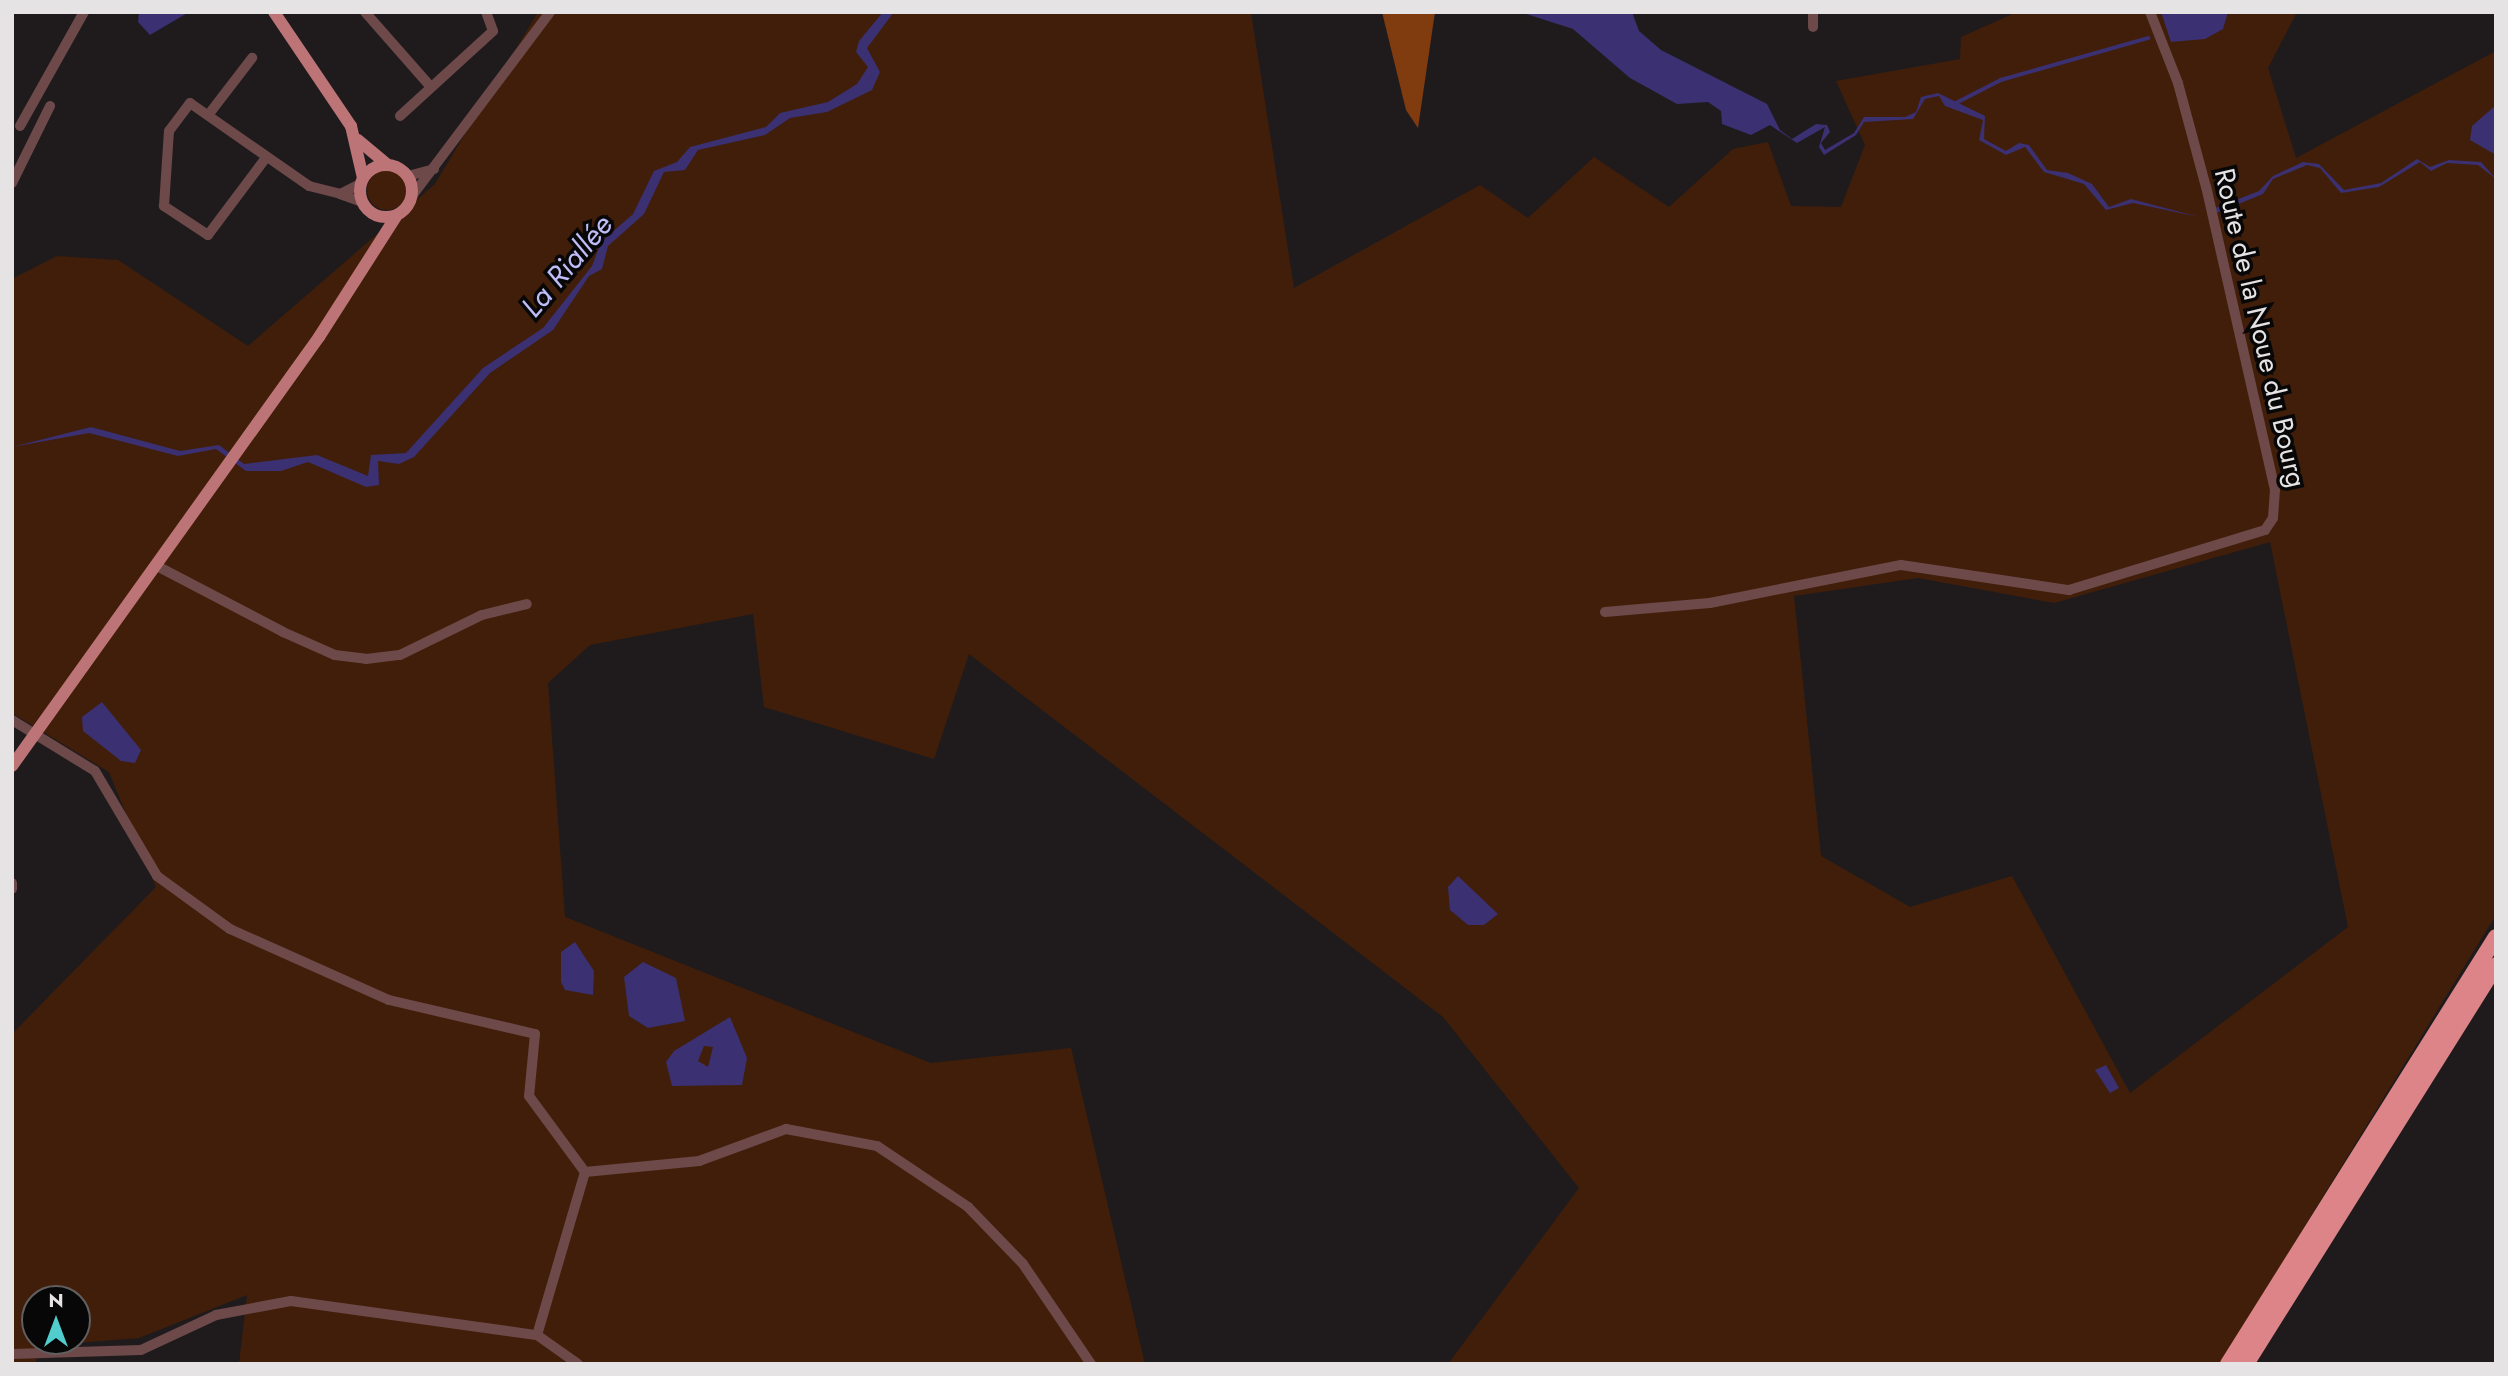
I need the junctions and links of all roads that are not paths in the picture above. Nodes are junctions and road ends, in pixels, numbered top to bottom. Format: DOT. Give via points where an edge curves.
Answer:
graph roads {
  1 [pos="84,12"];
  2 [pos="274,12"];
  3 [pos="365,12"];
  4 [pos="486,12"];
  5 [pos="550,12"];
  6 [pos="1814,12"];
  7 [pos="2150,12"];
  8 [pos="1813,27"];
  9 [pos="253,58"];
  10 [pos="431,87"];
  11 [pos="50,106"];
  12 [pos="209,114"];
  13 [pos="400,116"];
  14 [pos="38,130"];
  15 [pos="356,138"];
  16 [pos="265,159"];
  17 [pos="387,164"];
  18 [pos="436,168"];
  19 [pos="408,176"];
  20 [pos="362,181"];
  21 [pos="12,183"];
  22 [pos="340,194"];
  23 [pos="412,195"];
  24 [pos="366,207"];
  25 [pos="397,215"];
  26 [pos="378,252"];
  27 [pos="157,566"];
  28 [pos="527,604"];
  29 [pos="1605,612"];
  30 [pos="12,720"];
  31 [pos="39,735"];
  32 [pos="12,766"];
  33 [pos="12,883"];
  34 [pos="12,889"];
  35 [pos="2496,937"];
  36 [pos="2496,965"];
  37 [pos="585,1172"];
  38 [pos="537,1335"];
  39 [pos="12,1354"];
  40 [pos="578,1364"];
  41 [pos="1091,1364"];
  42 [pos="2228,1364"];
  43 [pos="2246,1364"];
  1 -- 14 [label="street" via="21,124"];
  2 -- 15 [label="main road"];
  3 -- 10 [label="street"];
  4 -- 10 [label="street" via="493,31"];
  5 -- 18 [label="street"];
  6 -- 8 [label="street"];
  7 -- 29 [label="street, Route de la Noue du Bourg" via="2178,83 2206,187 2275,490 2273,518 2265,530 2069,590 1901,565 1710,603"];
  9 -- 12 [label="street"];
  10 -- 13 [label="street"];
  11 -- 14 [label="street"];
  12 -- 16 [label="street"];
  12 -- 16 [label="street" via="190,103 175,116 160,187 164,206 208,235"];
  14 -- 21 [label="street"];
  15 -- 17 [label="main road"];
  15 -- 20 [label="main road"];
  16 -- 22 [label="street" via="325,195"];
  17 -- 19 [label="main road"];
  17 -- 20 [label="main road"];
  18 -- 19 [label="street"];
  18 -- 23 [label="street"];
  19 -- 23 [label="main road"];
  20 -- 22 [label="street"];
  20 -- 24 [label="main road"];
  22 -- 24 [label="street"];
  23 -- 25 [label="main road"];
  24 -- 25 [label="main road"];
  24 -- 26 [label="main road"];
  25 -- 26 [label="main road"];
  26 -- 27 [label="main road"];
  27 -- 28 [label="street" via="325,651 366,659 400,655 482,615"];
  27 -- 31 [label="main road"];
  30 -- 31 [label="street"];
  31 -- 32 [label="main road"];
  31 -- 37 [label="street" via="109,786 139,852 158,876 230,929 389,1000 535,1034 529,1096"];
  33 -- 34 [label="street"];
  35 -- 42 [label="highway"];
  36 -- 43 [label="highway"];
  37 -- 38 [label="street"];
  37 -- 41 [label="street" via="699,1161 786,1129 877,1146 968,1207 1023,1264"];
  38 -- 39 [label="street" via="291,1301 216,1315 141,1350"];
  38 -- 40 [label="street"];
}
